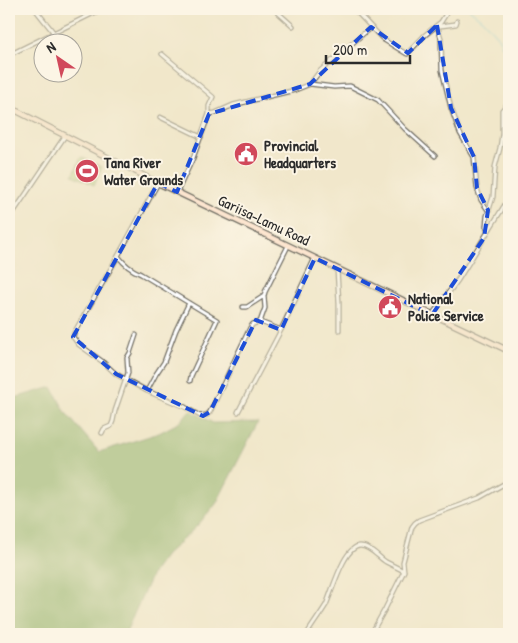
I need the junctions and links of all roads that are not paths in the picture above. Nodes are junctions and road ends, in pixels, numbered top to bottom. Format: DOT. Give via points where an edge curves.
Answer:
graph roads {
  1 [pos="35,9"];
  2 [pos="102,9"];
  3 [pos="274,9"];
  4 [pos="354,9"];
  5 [pos="449,9"];
  6 [pos="457,21"];
  7 [pos="438,25"];
  8 [pos="293,26"];
  9 [pos="371,27"];
  10 [pos="53,32"];
  11 [pos="56,32"];
  12 [pos="32,44"];
  13 [pos="162,54"];
  14 [pos="9,55"];
  15 [pos="310,84"];
  16 [pos="509,102"];
  17 [pos="9,107"];
  18 [pos="209,114"];
  19 [pos="160,117"];
  20 [pos="65,136"];
  21 [pos="200,137"];
  22 [pos="434,156"];
  23 [pos="158,183"];
  24 [pos="176,192"];
  25 [pos="509,198"];
  26 [pos="488,210"];
  27 [pos="9,219"];
  28 [pos="488,230"];
  29 [pos="288,246"];
  30 [pos="118,256"];
  31 [pos="315,258"];
  32 [pos="336,269"];
  33 [pos="264,296"];
  34 [pos="189,302"];
  35 [pos="243,307"];
  36 [pos="432,315"];
  37 [pos="260,322"];
  38 [pos="281,330"];
  39 [pos="339,330"];
  40 [pos="136,335"];
  41 [pos="509,351"];
  42 [pos="127,380"];
  43 [pos="190,382"];
  44 [pos="147,390"];
  45 [pos="238,412"];
  46 [pos="102,433"];
  47 [pos="509,481"];
  48 [pos="404,571"];
  49 [pos="307,634"];
  50 [pos="371,634"];
  1 -- 10 [label="street"];
  2 -- 11 [label="street"];
  3 -- 8 [label="street"];
  4 -- 9 [label="street"];
  5 -- 7 [label="street"];
  6 -- 7 [label="street" via="456,24"];
  7 -- 9 [label="street" via="407,54 384,40"];
  7 -- 26 [label="street" via="442,70 451,108 460,133 474,156 476,188"];
  9 -- 15 [label="street" via="320,71"];
  12 -- 14 [label="street"];
  13 -- 18 [label="street" via="213,97"];
  15 -- 18 [label="street"];
  15 -- 22 [label="street" via="350,86 378,100"];
  16 -- 26 [label="street" via="502,110 502,134 493,197"];
  17 -- 20 [label="street, Gariisa-Lamu Road"];
  18 -- 21 [label="street"];
  19 -- 21 [label="street"];
  20 -- 23 [label="street, Gariisa-Lamu Road"];
  20 -- 27 [label="street"];
  21 -- 24 [label="street"];
  23 -- 24 [label="street, Gariisa-Lamu Road"];
  23 -- 30 [label="street"];
  24 -- 29 [label="street, Gariisa-Lamu Road"];
  25 -- 28 [label="street"];
  26 -- 28 [label="street"];
  28 -- 36 [label="street"];
  29 -- 31 [label="street, Gariisa-Lamu Road"];
  29 -- 33 [label="street"];
  30 -- 34 [label="street" via="129,268"];
  30 -- 42 [label="street" via="74,332 74,338"];
  31 -- 32 [label="street, Gariisa-Lamu Road"];
  31 -- 38 [label="street"];
  32 -- 36 [label="street, Gariisa-Lamu Road"];
  32 -- 39 [label="street"];
  33 -- 35 [label="street"];
  33 -- 37 [label="street" via="265,308"];
  34 -- 43 [label="street" via="217,320"];
  34 -- 44 [label="street" via="164,362"];
  36 -- 41 [label="street, Gariisa-Lamu Road"];
  37 -- 38 [label="street"];
  37 -- 44 [label="street" via="253,324 247,333 207,415 200,416"];
  38 -- 45 [label="street"];
  40 -- 42 [label="street" via="127,358"];
  42 -- 44 [label="street"];
  42 -- 46 [label="street" via="113,422"];
  47 -- 48 [label="street" via="480,498 415,523 403,562"];
  48 -- 49 [label="street" via="366,547 354,548 344,562 327,603"];
  48 -- 50 [label="street"];
}
